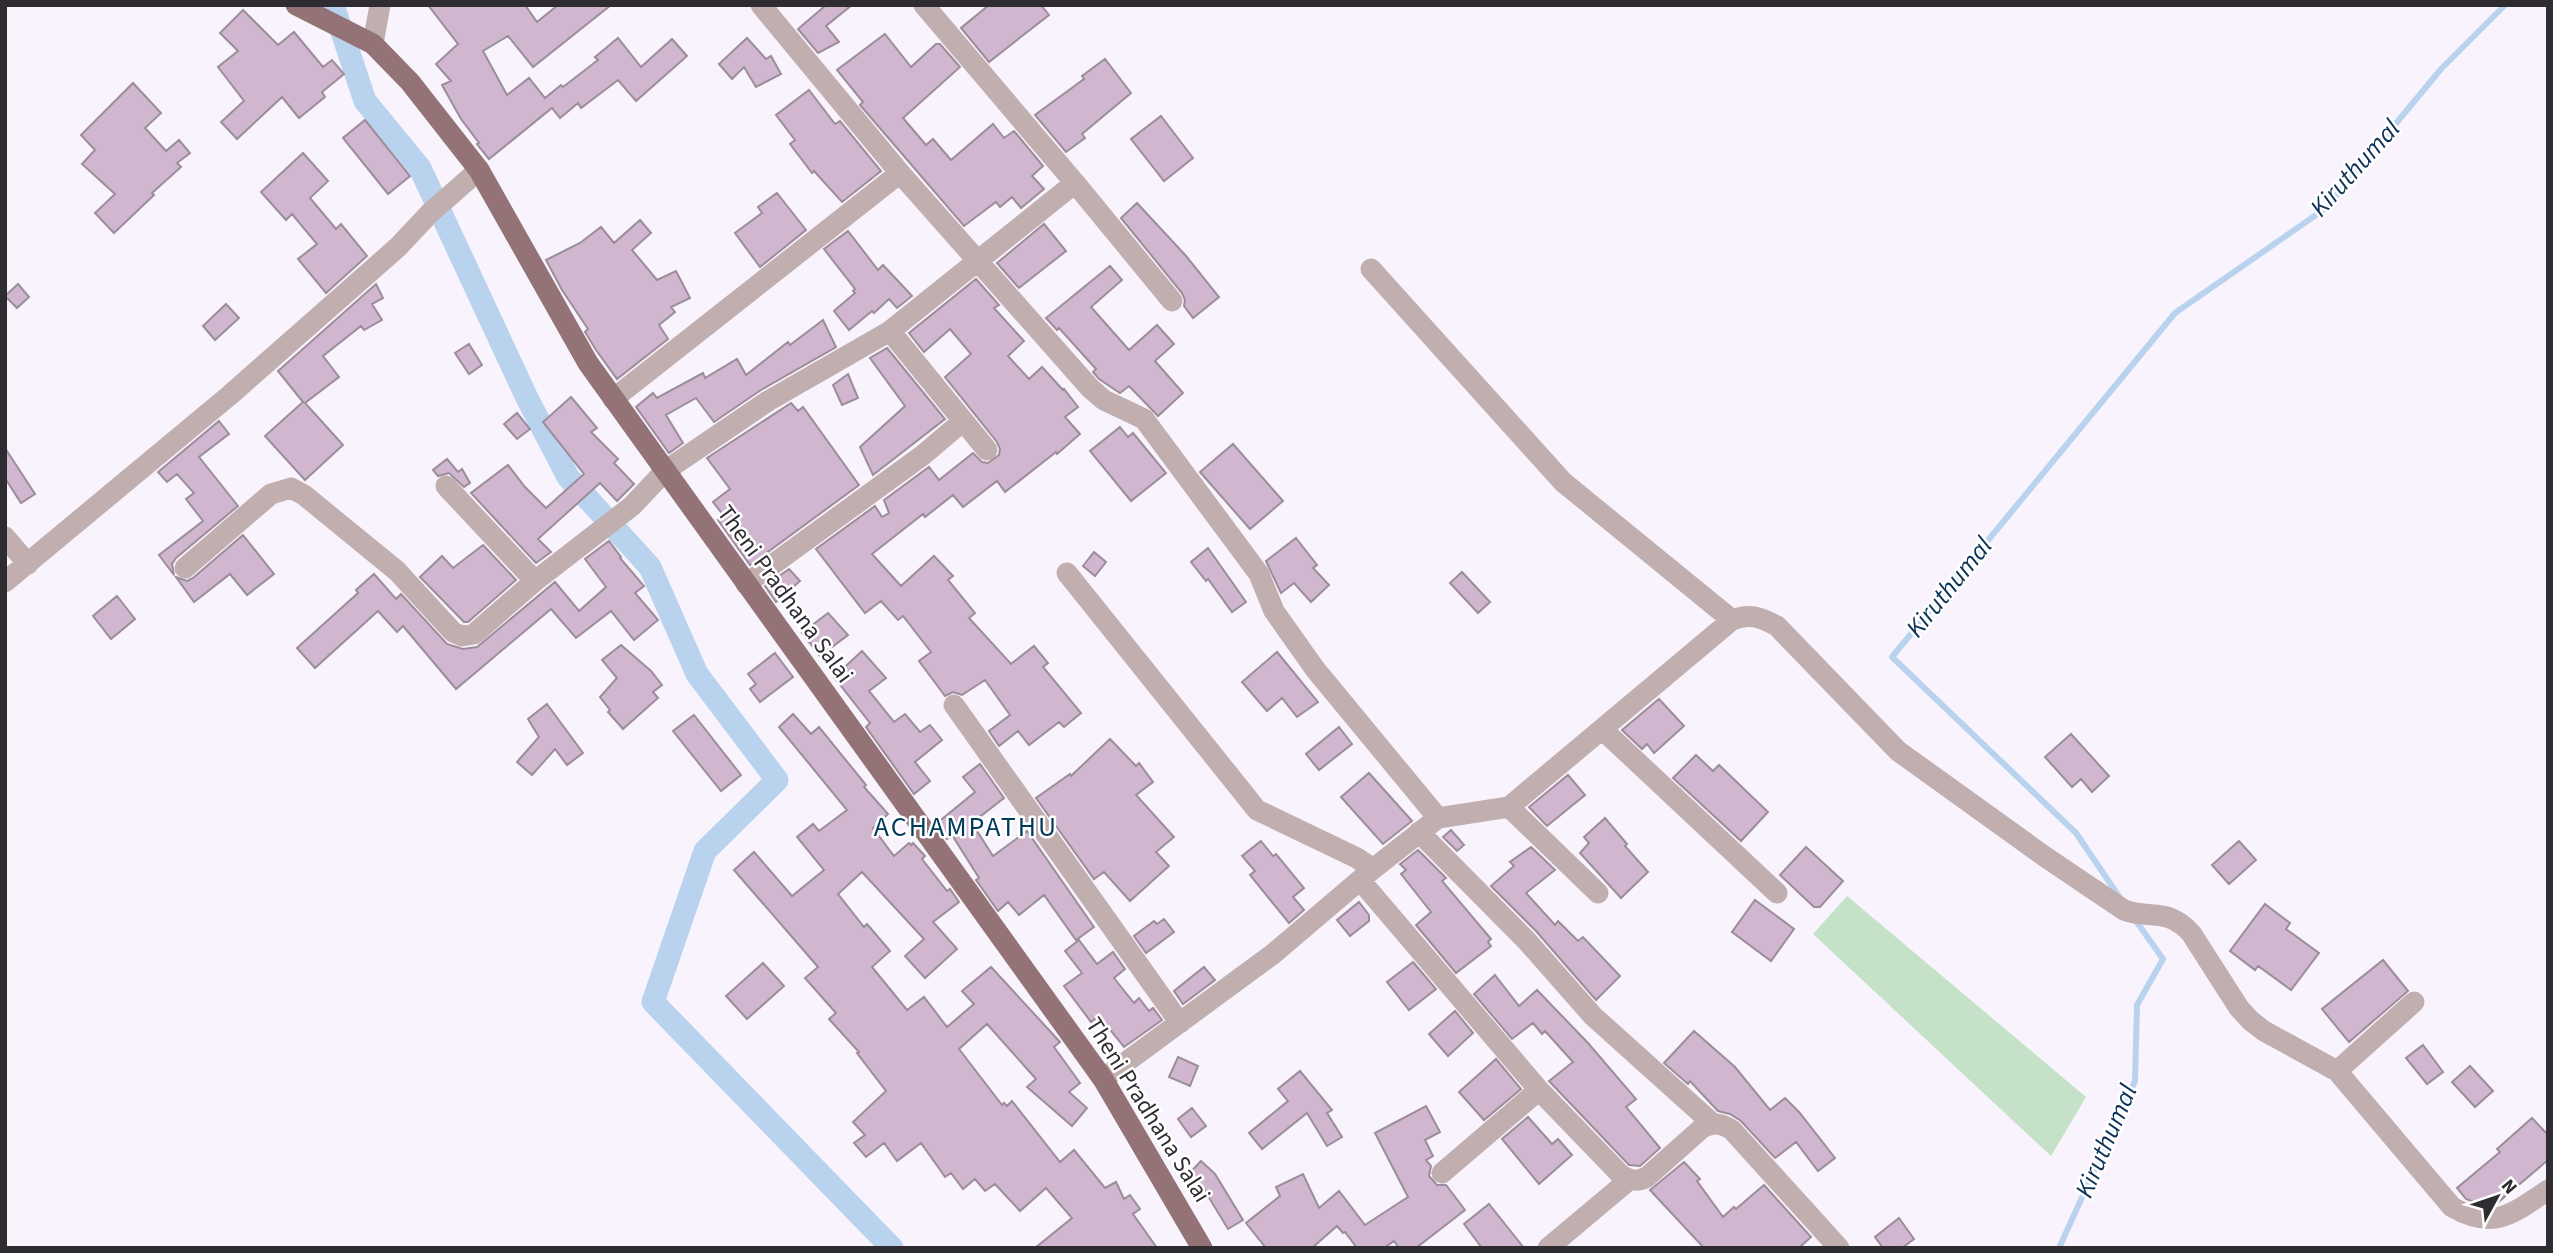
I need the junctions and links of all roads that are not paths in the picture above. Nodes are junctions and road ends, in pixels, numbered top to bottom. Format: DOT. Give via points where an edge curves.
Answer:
graph roads {
  1 [pos="296,5"];
  2 [pos="380,5"];
  3 [pos="761,5"];
  4 [pos="924,5"];
  5 [pos="373,44"];
  6 [pos="479,170"];
  7 [pos="900,173"];
  8 [pos="1075,183"];
  9 [pos="978,260"];
  10 [pos="1371,269"];
  11 [pos="1172,301"];
  12 [pos="890,331"];
  13 [pos="613,399"];
  14 [pos="963,421"];
  15 [pos="987,450"];
  16 [pos="665,471"];
  17 [pos="446,486"];
  18 [pos="5,537"];
  19 [pos="28,564"];
  20 [pos="185,568"];
  21 [pos="1067,573"];
  22 [pos="535,581"];
  23 [pos="5,582"];
  24 [pos="746,584"];
  25 [pos="1732,620"];
  26 [pos="954,705"];
  27 [pos="1603,730"];
  28 [pos="1509,807"];
  29 [pos="1438,818"];
  30 [pos="1419,832"];
  31 [pos="1367,874"];
  32 [pos="1598,893"];
  33 [pos="1777,894"];
  34 [pos="2414,1002"];
  35 [pos="1180,1023"];
  36 [pos="2337,1071"];
  37 [pos="1103,1079"];
  38 [pos="1539,1090"];
  39 [pos="1712,1123"];
  40 [pos="1442,1173"];
  41 [pos="1629,1180"];
  42 [pos="2548,1190"];
  43 [pos="1202,1248"];
  44 [pos="1548,1248"];
  45 [pos="1839,1248"];
  1 -- 5 [label="main road, Theni Pradhana Salai"];
  2 -- 5 [label="street"];
  3 -- 7 [label="street"];
  4 -- 8 [label="street"];
  5 -- 6 [label="main road, Theni Pradhana Salai" via="410,82"];
  6 -- 13 [label="main road, Theni Pradhana Salai"];
  6 -- 19 [label="street" via="230,395"];
  7 -- 9 [label="street"];
  7 -- 13 [label="street"];
  8 -- 9 [label="street"];
  8 -- 11 [label="street"];
  9 -- 12 [label="street"];
  9 -- 29 [label="street" via="1090,388 1104,400 1144,418 1259,574 1274,611 1315,668"];
  10 -- 25 [label="street" via="1563,482"];
  12 -- 14 [label="street"];
  12 -- 16 [label="street" via="768,401"];
  13 -- 16 [label="main road, Theni Pradhana Salai"];
  14 -- 15 [label="street"];
  14 -- 24 [label="street"];
  16 -- 22 [label="street" via="632,506"];
  16 -- 24 [label="main road, Theni Pradhana Salai"];
  17 -- 22 [label="street"];
  18 -- 19 [label="street"];
  19 -- 23 [label="street"];
  20 -- 22 [label="street" via="271,494 291,488 386,562 462,636 474,634"];
  21 -- 31 [label="street" via="1257,810 1357,858"];
  24 -- 37 [label="main road, Theni Pradhana Salai"];
  25 -- 27 [label="street"];
  25 -- 36 [label="street" via="1745,615 1761,617 1777,626 1898,751 2043,856 2129,911 2181,922 2251,1021"];
  26 -- 35 [label="street"];
  27 -- 28 [label="street"];
  27 -- 33 [label="street"];
  28 -- 29 [label="street"];
  28 -- 32 [label="street"];
  29 -- 30 [label="street"];
  30 -- 31 [label="street"];
  30 -- 39 [label="street" via="1527,940 1592,1016"];
  31 -- 35 [label="street" via="1273,954"];
  31 -- 38 [label="street"];
  34 -- 36 [label="street"];
  35 -- 37 [label="street"];
  36 -- 42 [label="street" via="2437,1192 2466,1215 2497,1219"];
  37 -- 43 [label="main road, Theni Pradhana Salai"];
  38 -- 40 [label="street"];
  38 -- 41 [label="street"];
  39 -- 41 [label="street" via="1647,1177"];
  39 -- 45 [label="street" via="1732,1130"];
  41 -- 44 [label="street"];
}
